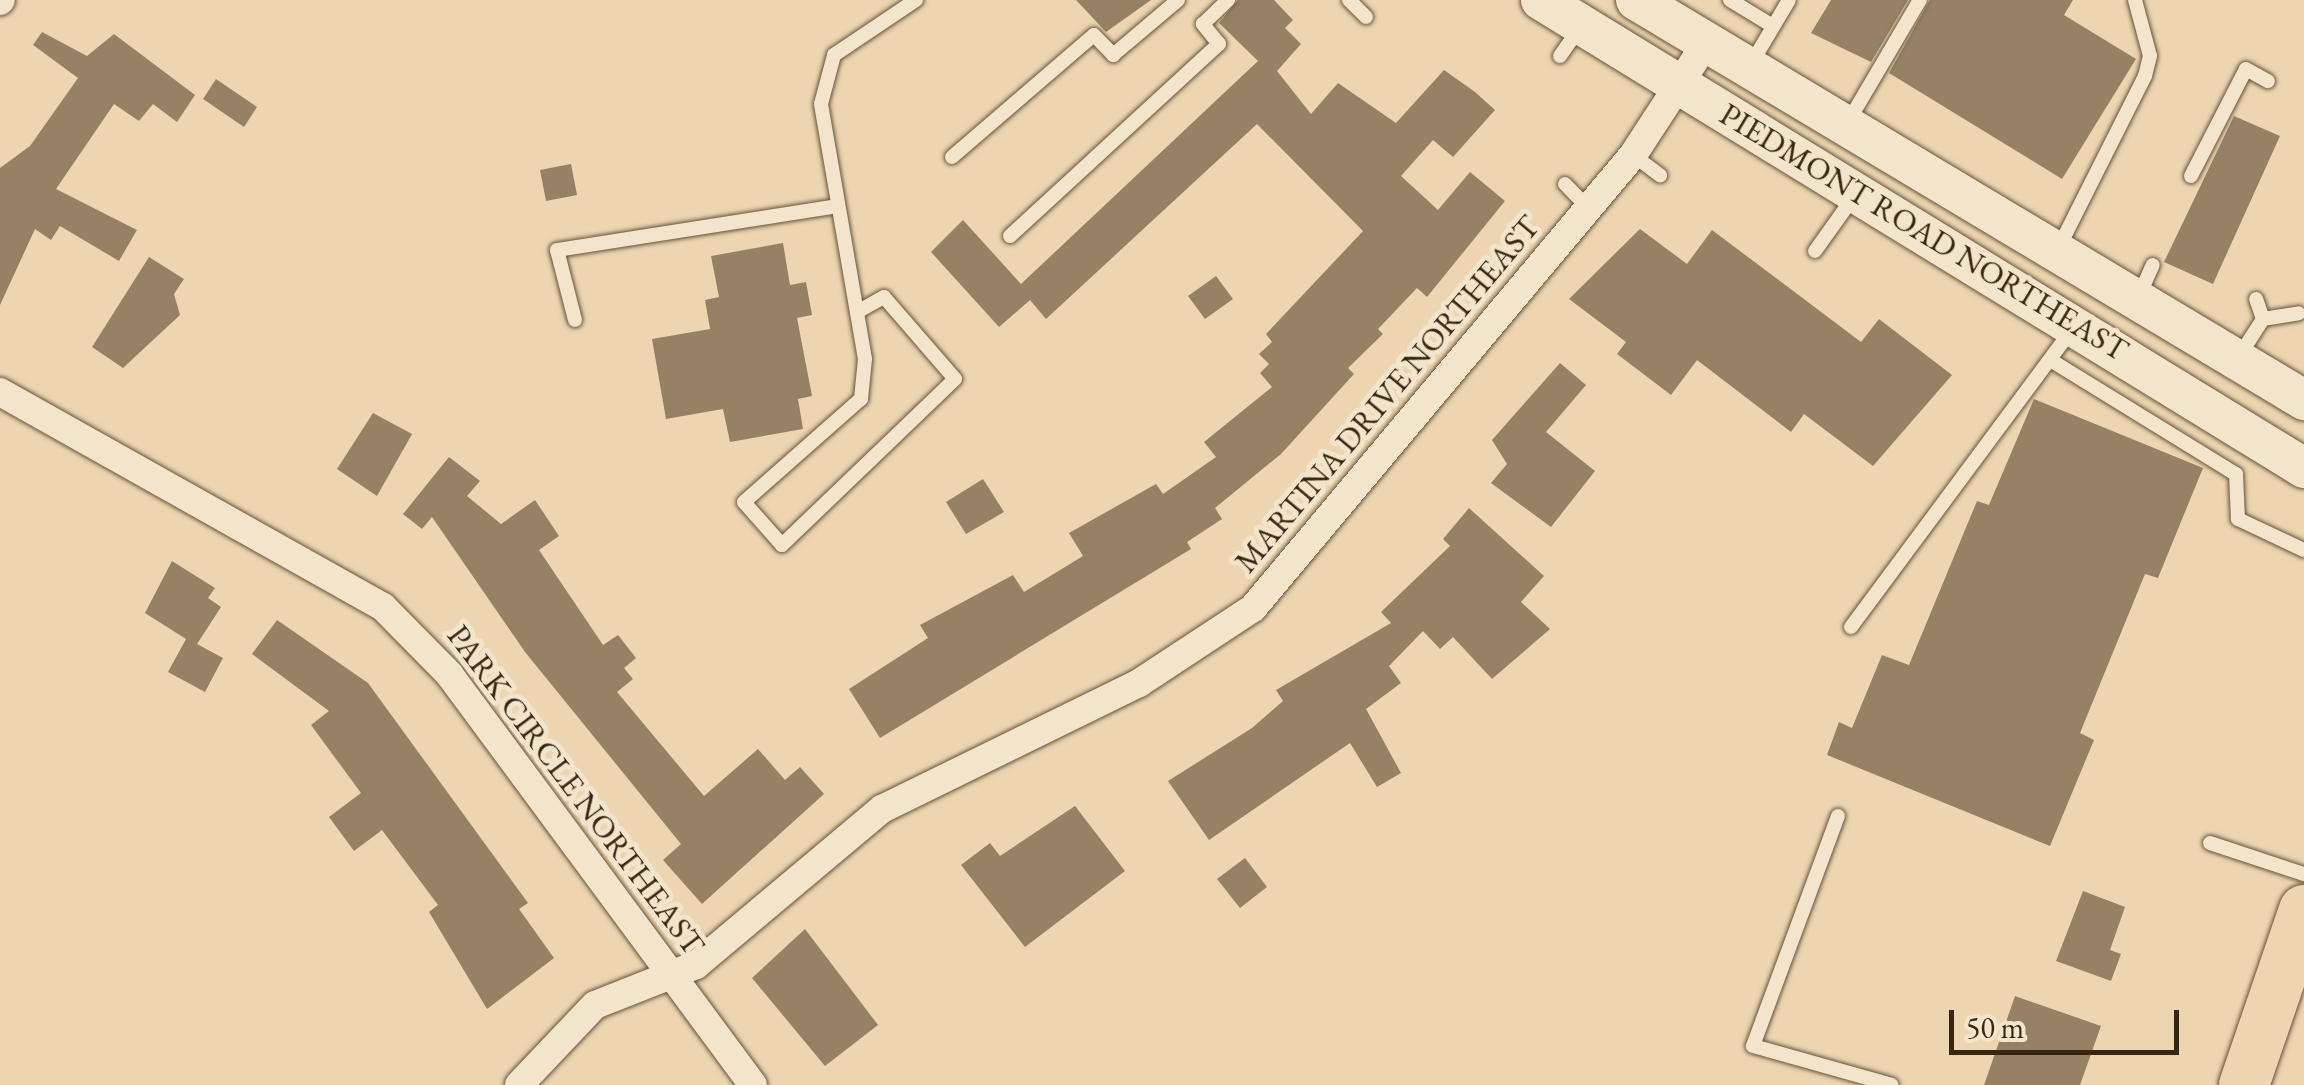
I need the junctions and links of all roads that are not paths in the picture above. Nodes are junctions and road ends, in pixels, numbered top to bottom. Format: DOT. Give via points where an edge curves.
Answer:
graph roads {
  1 [pos="916,0"];
  2 [pos="1178,0"];
  3 [pos="1228,0"];
  4 [pos="1349,0"];
  5 [pos="1542,0"];
  6 [pos="1636,0"];
  7 [pos="1730,0"];
  8 [pos="1789,0"];
  9 [pos="1920,0"];
  10 [pos="2135,0"];
  11 [pos="1366,18"];
  12 [pos="1773,26"];
  13 [pos="1706,43"];
  14 [pos="1748,68"];
  15 [pos="2268,81"];
  16 [pos="1682,85"];
  17 [pos="1845,127"];
  18 [pos="1633,155"];
  19 [pos="952,157"];
  20 [pos="1660,175"];
  21 [pos="2191,176"];
  22 [pos="1565,184"];
  23 [pos="1859,190"];
  24 [pos="838,206"];
  25 [pos="1589,209"];
  26 [pos="1010,236"];
  27 [pos="2058,249"];
  28 [pos="1815,251"];
  29 [pos="2256,298"];
  30 [pos="857,312"];
  31 [pos="2299,312"];
  32 [pos="574,320"];
  33 [pos="2264,320"];
  34 [pos="2076,323"];
  35 [pos="2238,358"];
  36 [pos="2052,361"];
  37 [pos="0,392"];
  38 [pos="2304,400"];
  39 [pos="2304,468"];
  40 [pos="2304,550"];
  41 [pos="1851,627"];
  42 [pos="1838,816"];
  43 [pos="2210,843"];
  44 [pos="2304,874"];
  45 [pos="2304,910"];
  46 [pos="674,978"];
  47 [pos="520,1085"];
  48 [pos="753,1085"];
  49 [pos="1892,1085"];
  50 [pos="2244,1085"];
  1 -- 24 [label="lane" via="834,55 821,104"];
  2 -- 19 [label="lane" via="1113,55 1094,35"];
  3 -- 26 [label="lane" via="1203,24 1220,44"];
  4 -- 11 [label="lane"];
  5 -- 16 [label="main road, PIEDMONT ROAD NORTHEAST" via="1571,41"];
  6 -- 13 [label="main road, PIEDMONT ROAD NORTHEAST"];
  7 -- 12 [label="lane"];
  8 -- 12 [label="lane"];
  9 -- 17 [label="lane"];
  10 -- 27 [label="lane" via="2150,56 2145,76"];
  12 -- 14 [label="lane"];
  13 -- 14 [label="main road, PIEDMONT ROAD NORTHEAST"];
  13 -- 16 [label="street, MARTINA DRIVE NORTHEAST"];
  14 -- 17 [label="main road, PIEDMONT ROAD NORTHEAST"];
  15 -- 21 [label="lane" via="2246,69"];
  16 -- 18 [label="street, MARTINA DRIVE NORTHEAST"];
  16 -- 23 [label="main road, PIEDMONT ROAD NORTHEAST"];
  17 -- 27 [label="main road, PIEDMONT ROAD NORTHEAST"];
  18 -- 20 [label="lane"];
  18 -- 25 [label="street, MARTINA DRIVE NORTHEAST"];
  22 -- 25 [label="lane"];
  23 -- 28 [label="lane"];
  23 -- 34 [label="main road, PIEDMONT ROAD NORTHEAST"];
  24 -- 30 [label="lane"];
  24 -- 32 [label="lane" via="557,250"];
  25 -- 46 [label="street, MARTINA DRIVE NORTHEAST" via="1252,608 1139,682 882,809"];
  27 -- 35 [label="main road, PIEDMONT ROAD NORTHEAST" via="2145,282"];
  29 -- 33 [label="lane"];
  30 -- 30 [label="lane" via="861,399 744,502 782,545 955,379 884,297"];
  31 -- 33 [label="lane"];
  33 -- 35 [label="lane"];
  34 -- 36 [label="lane"];
  34 -- 39 [label="main road, PIEDMONT ROAD NORTHEAST"];
  35 -- 38 [label="main road, PIEDMONT ROAD NORTHEAST"];
  36 -- 40 [label="lane" via="2236,474 2238,519"];
  36 -- 41 [label="lane"];
  37 -- 46 [label="street, PARK CIRCLE NORTHEAST" via="383,607 449,674"];
  42 -- 49 [label="lane" via="1753,1046"];
  43 -- 44 [label="lane"];
  45 -- 50 [label="highway"];
  46 -- 47 [label="street, MARTINA DRIVE NORTHEAST" via="595,1006"];
  46 -- 48 [label="street, PARK CIRCLE NORTHEAST"];
}
